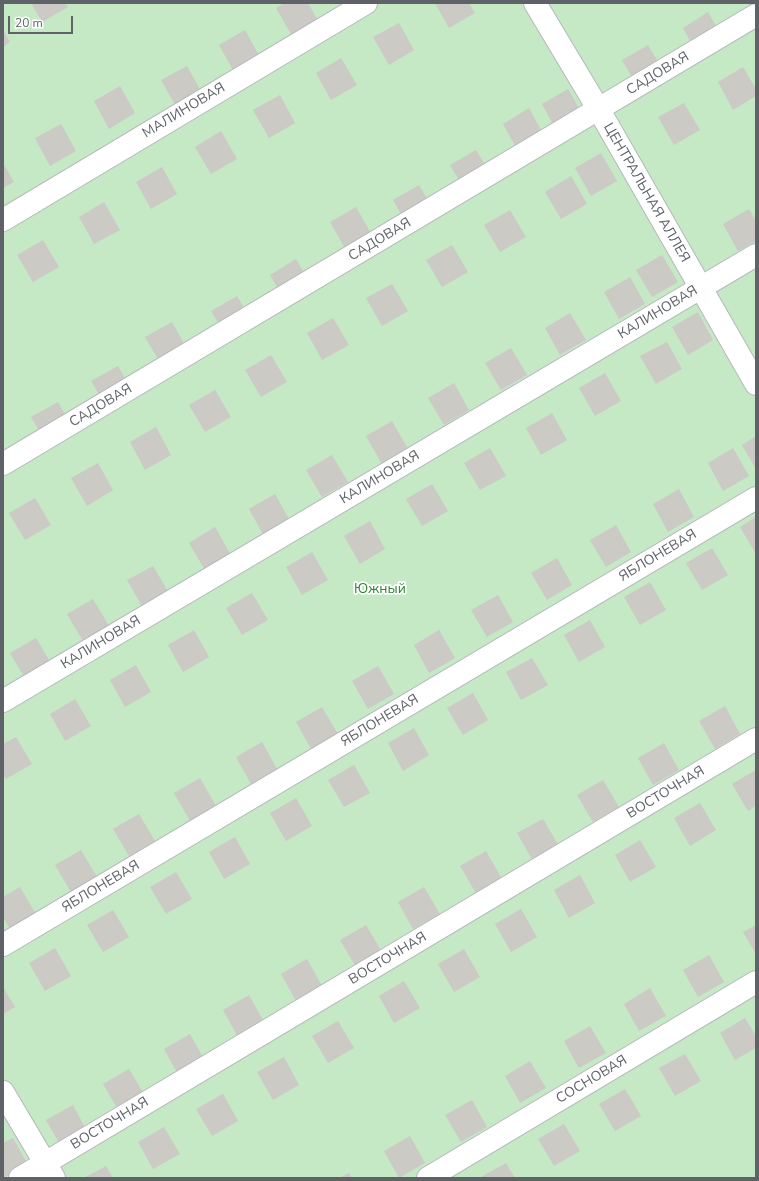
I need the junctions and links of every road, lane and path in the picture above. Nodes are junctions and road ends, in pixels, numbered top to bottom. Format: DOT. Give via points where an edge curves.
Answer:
graph roads {
  1 [pos="366,3"];
  2 [pos="535,3"];
  3 [pos="756,15"];
  4 [pos="599,110"];
  5 [pos="3,220"];
  6 [pos="756,255"];
  7 [pos="700,289"];
  8 [pos="756,384"];
  9 [pos="3,464"];
  10 [pos="756,498"];
  11 [pos="3,701"];
  12 [pos="756,739"];
  13 [pos="3,945"];
  14 [pos="756,982"];
  15 [pos="3,1092"];
  16 [pos="50,1170"];
  17 [pos="20,1178"];
  18 [pos="428,1178"];
  1 -- 5 [label="street, МАЛИНОВАЯ"];
  2 -- 4 [label="street, ЦЕНТРАЛЬНАЯ АЛЛЕЯ"];
  3 -- 4 [label="street, САДОВАЯ"];
  4 -- 7 [label="street, ЦЕНТРАЛЬНАЯ АЛЛЕЯ"];
  4 -- 9 [label="street, САДОВАЯ"];
  6 -- 7 [label="street, КАЛИНОВАЯ"];
  7 -- 8 [label="street, ЦЕНТРАЛЬНАЯ АЛЛЕЯ"];
  7 -- 11 [label="street, КАЛИНОВАЯ"];
  10 -- 13 [label="street, ЯБЛОНЕВАЯ"];
  12 -- 16 [label="street, ВОСТОЧНАЯ"];
  14 -- 18 [label="street, СОСНОВАЯ"];
  15 -- 16 [label="street"];
  16 -- 17 [label="street, ВОСТОЧНАЯ"];
}
